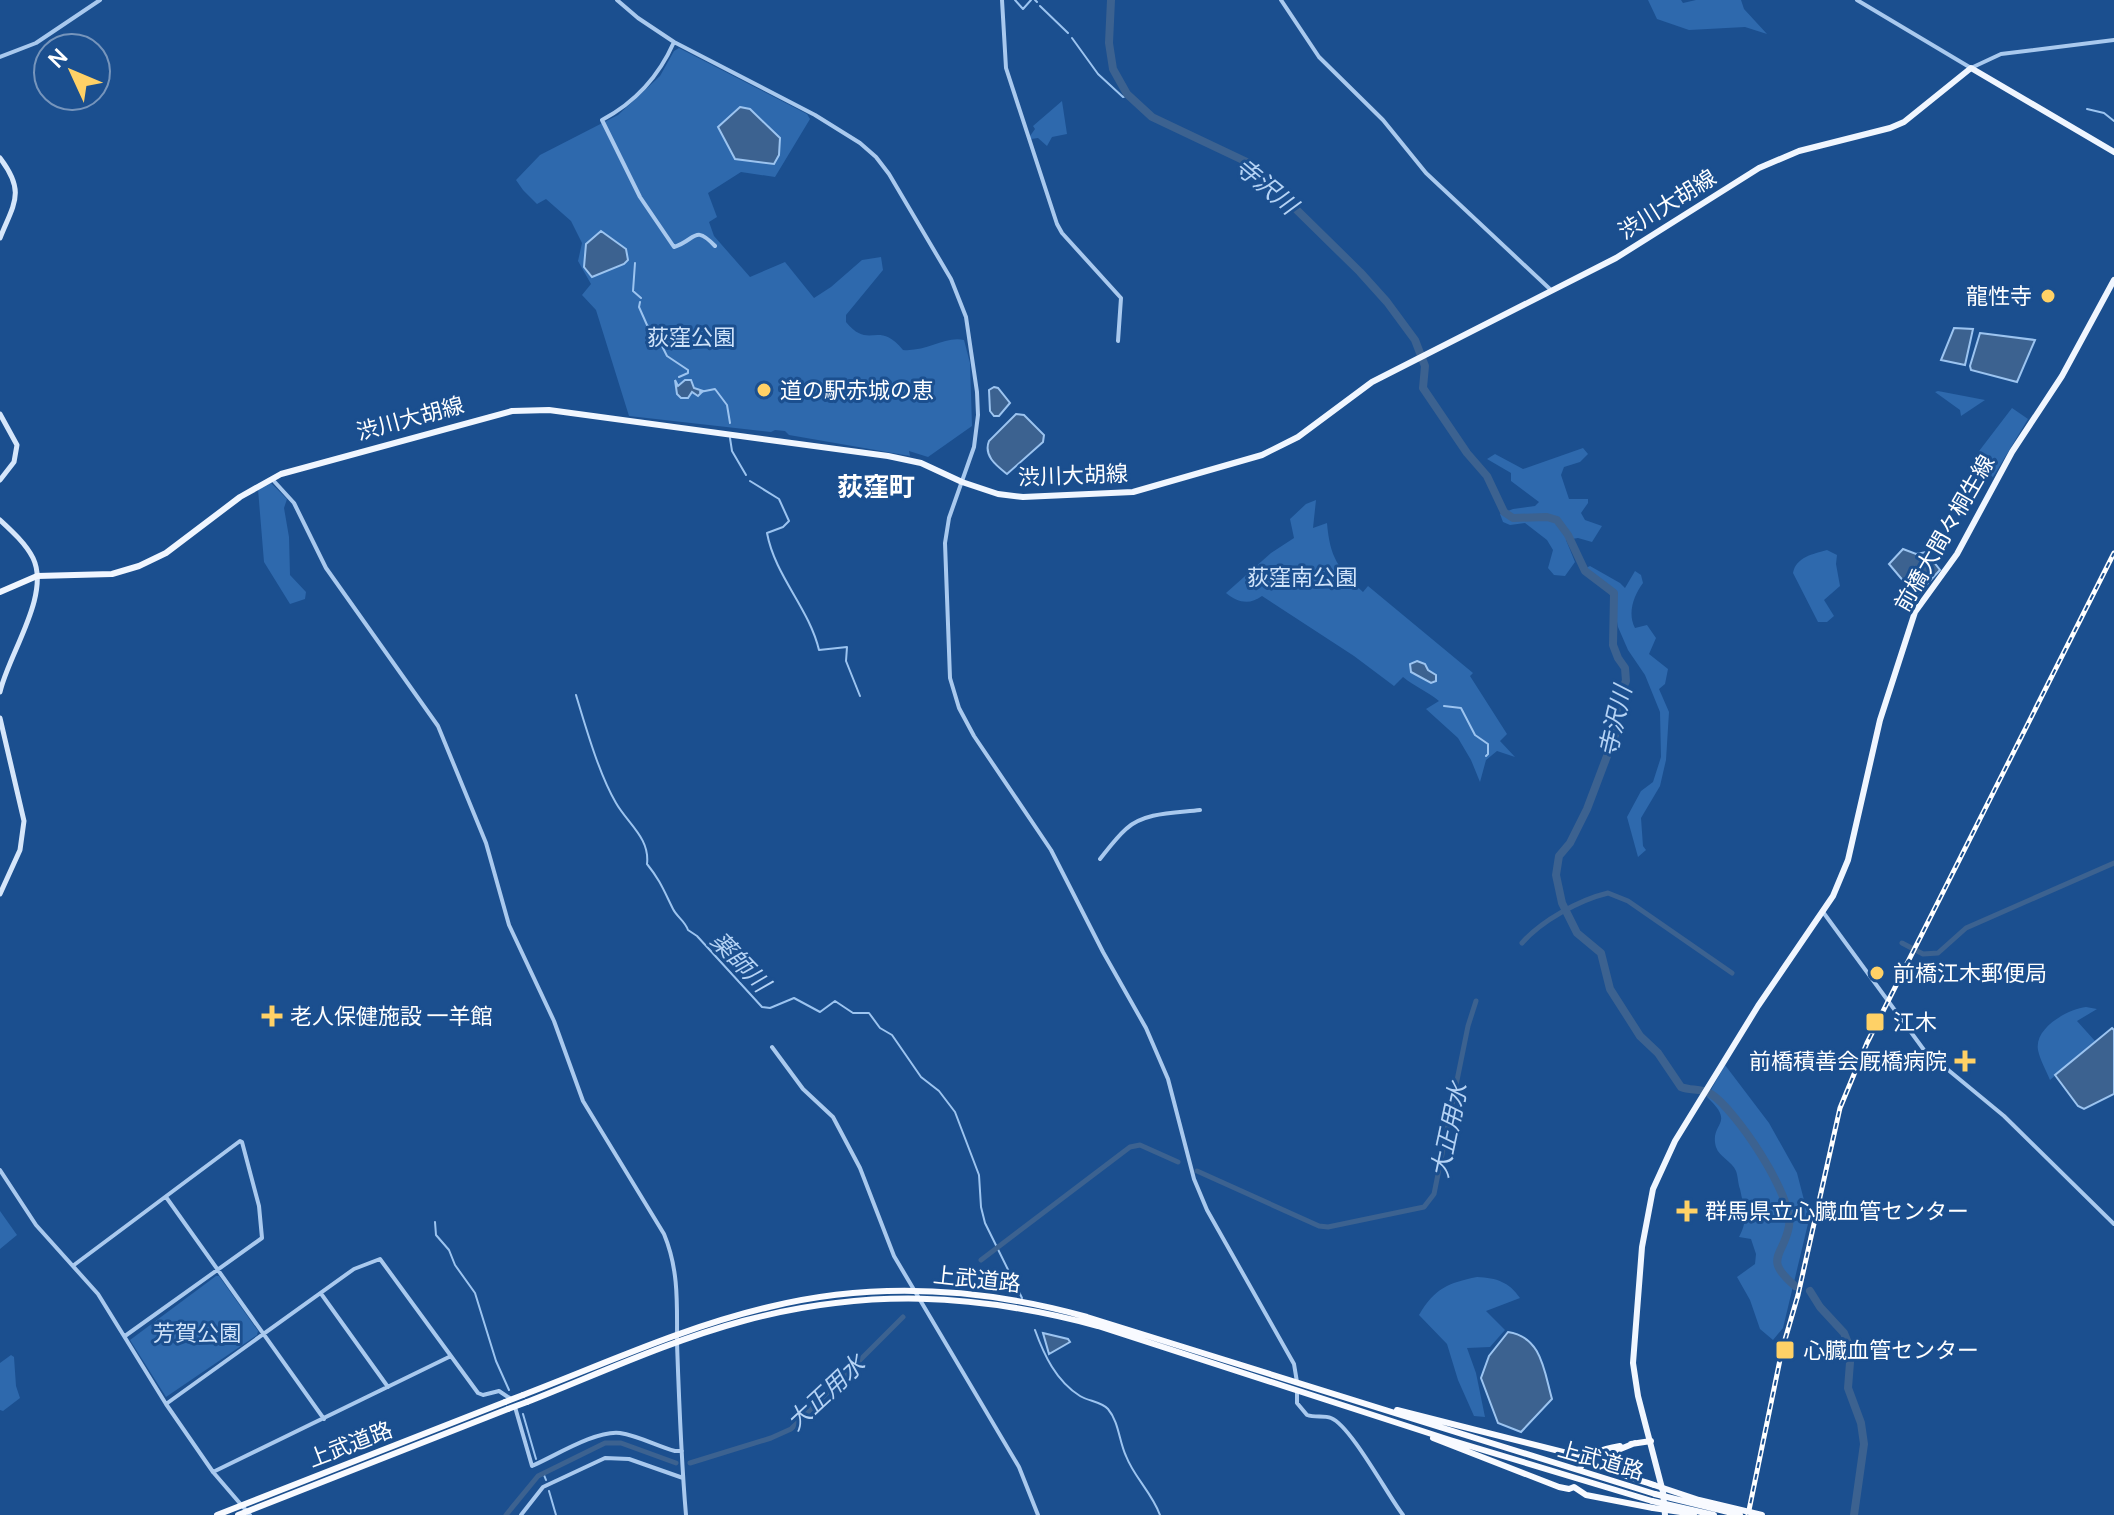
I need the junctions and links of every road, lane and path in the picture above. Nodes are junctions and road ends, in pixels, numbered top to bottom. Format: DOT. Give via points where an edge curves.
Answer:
graph roads {
  1 [pos="100,0"];
  2 [pos="617,0"];
  3 [pos="1002,0"];
  4 [pos="1281,0"];
  5 [pos="1857,0"];
  6 [pos="2114,40"];
  7 [pos="674,42"];
  8 [pos="0,57"];
  9 [pos="1971,68"];
  10 [pos="2114,152"];
  11 [pos="0,158"];
  12 [pos="0,238"];
  13 [pos="715,246"];
  14 [pos="2114,280"];
  15 [pos="1552,291"];
  16 [pos="1118,341"];
  17 [pos="0,414"];
  18 [pos="271,478"];
  19 [pos="0,480"];
  20 [pos="962,482"];
  21 [pos="0,520"];
  22 [pos="37,576"];
  23 [pos="0,592"];
  24 [pos="0,692"];
  25 [pos="0,718"];
  26 [pos="1200,810"];
  27 [pos="1100,859"];
  28 [pos="0,894"];
  29 [pos="1823,912"];
  30 [pos="772,1047"];
  31 [pos="0,1170"];
  32 [pos="166,1197"];
  33 [pos="2114,1224"];
  34 [pos="74,1265"];
  35 [pos="219,1270"];
  36 [pos="914,1291"];
  37 [pos="321,1294"];
  38 [pos="920,1298"];
  39 [pos="1019,1304"];
  40 [pos="264,1335"];
  41 [pos="125,1336"];
  42 [pos="677,1339"];
  43 [pos="451,1356"];
  44 [pos="1297,1386"];
  45 [pos="388,1387"];
  46 [pos="166,1404"];
  47 [pos="506,1406"];
  48 [pos="1364,1408"];
  49 [pos="324,1419"];
  50 [pos="1651,1441"];
  51 [pos="1635,1443"];
  52 [pos="682,1451"];
  53 [pos="1587,1458"];
  54 [pos="1580,1468"];
  55 [pos="213,1472"];
  56 [pos="683,1478"];
  57 [pos="1654,1501"];
  58 [pos="241,1506"];
  59 [pos="248,1514"];
  60 [pos="217,1515"];
  61 [pos="238,1515"];
  62 [pos="521,1515"];
  63 [pos="686,1515"];
  64 [pos="1038,1515"];
  65 [pos="1403,1515"];
  66 [pos="1665,1515"];
  67 [pos="1697,1515"];
  68 [pos="1714,1515"];
  69 [pos="1740,1515"];
  70 [pos="1762,1515"];
  1 -- 8 [label="street" via="36,43"];
  2 -- 7 [label="street"];
  3 -- 16 [label="street" via="1006,68 1050,206 1062,233 1121,298"];
  4 -- 15 [label="street" via="1319,57 1383,120 1426,173"];
  5 -- 9 [label="street"];
  6 -- 9 [label="street" via="2001,54"];
  7 -- 13 [label="street" via="658,75 602,120 640,197 674,247 698,233"];
  7 -- 20 [label="street" via="844,131 876,157 904,198 951,279 966,317 978,415"];
  9 -- 10 [label="main road"];
  9 -- 15 [label="main road, 渋川大胡線" via="1897,125 1799,151 1764,166 1616,258"];
  11 -- 12 [label="main road" via="13,179 16,199"];
  14 -- 29 [label="main road, 前橋大間々桐生線" via="1957,554 1918,606 1880,720 1848,860"];
  15 -- 20 [label="main road, 渋川大胡線" via="1372,382 1307,431 1253,458 1114,495 1023,497"];
  17 -- 19 [label="main road" via="17,445 14,462"];
  18 -- 20 [label="main road, 渋川大胡線" via="491,414 541,409 888,456 921,463"];
  18 -- 22 [label="main road, 渋川大胡線" via="148,563 112,574"];
  18 -- 42 [label="street" via="294,503 326,568 438,726 486,843 512,934 554,1021 583,1101 664,1234 676,1270"];
  20 -- 44 [label="street" via="945,543 949,668 959,708 1051,850 1146,1028 1168,1079 1201,1197 1294,1364"];
  21 -- 22 [label="main road" via="28,551"];
  22 -- 23 [label="main road, 渋川大胡線"];
  22 -- 24 [label="main road" via="34,600"];
  25 -- 28 [label="main road" via="24,821 20,850"];
  26 -- 27 [label="street" via="1135,822"];
  29 -- 33 [label="street" via="1924,1050 2004,1116"];
  29 -- 50 [label="main road, 前橋大間々桐生線" via="1765,996 1660,1170 1645,1218 1633,1363"];
  30 -- 36 [label="street" via="803,1089 833,1117"];
  31 -- 34 [label="street" via="36,1225"];
  32 -- 34 [label="street"];
  32 -- 35 [label="street"];
  32 -- 35 [label="street" via="242,1142 262,1238"];
  34 -- 41 [label="street"];
  35 -- 40 [label="street"];
  35 -- 41 [label="street"];
  36 -- 38 [label="street"];
  36 -- 39 [label="highway, 上武道路" via="958,1292"];
  36 -- 42 [label="highway, 上武道路" via="783,1304 724,1319"];
  37 -- 40 [label="street"];
  37 -- 43 [label="street" via="354,1269 382,1259"];
  37 -- 45 [label="street"];
  38 -- 39 [label="highway, 上武道路"];
  38 -- 42 [label="highway, 上武道路" via="801,1308"];
  38 -- 64 [label="street" via="1019,1467"];
  39 -- 44 [label="highway, 上武道路" via="1114,1325"];
  40 -- 46 [label="street"];
  40 -- 49 [label="street"];
  41 -- 46 [label="street"];
  42 -- 47 [label="highway, 上武道路, bridge"];
  42 -- 52 [label="street"];
  43 -- 45 [label="street"];
  43 -- 52 [label="street" via="480,1395 499,1391 512,1401 532,1466 612,1433"];
  44 -- 48 [label="highway, 上武道路"];
  44 -- 65 [label="street" via="1303,1412 1338,1423"];
  45 -- 49 [label="street"];
  46 -- 55 [label="street"];
  47 -- 58 [label="highway, 上武道路"];
  47 -- 59 [label="highway, 上武道路"];
  48 -- 53 [label="highway"];
  48 -- 57 [label="highway, 上武道路"];
  48 -- 57 [label="highway" via="1552,1484 1575,1485 1586,1495"];
  49 -- 55 [label="street"];
  50 -- 51 [label="highway"];
  50 -- 66 [label="main road, 前橋大間々桐生線"];
  51 -- 53 [label="highway"];
  51 -- 70 [label="highway, bridge" via="1613,1452 1610,1465 1699,1500"];
  52 -- 56 [label="street"];
  53 -- 54 [label="highway"];
  55 -- 58 [label="street"];
  56 -- 62 [label="street" via="629,1459 605,1458 543,1487"];
  56 -- 63 [label="street"];
  57 -- 67 [label="highway, bridge"];
  57 -- 68 [label="highway, 上武道路, bridge"];
  57 -- 69 [label="highway, 上武道路, bridge"];
  58 -- 59 [label="street"];
  58 -- 60 [label="highway, 上武道路"];
  59 -- 61 [label="highway, 上武道路"];
}
